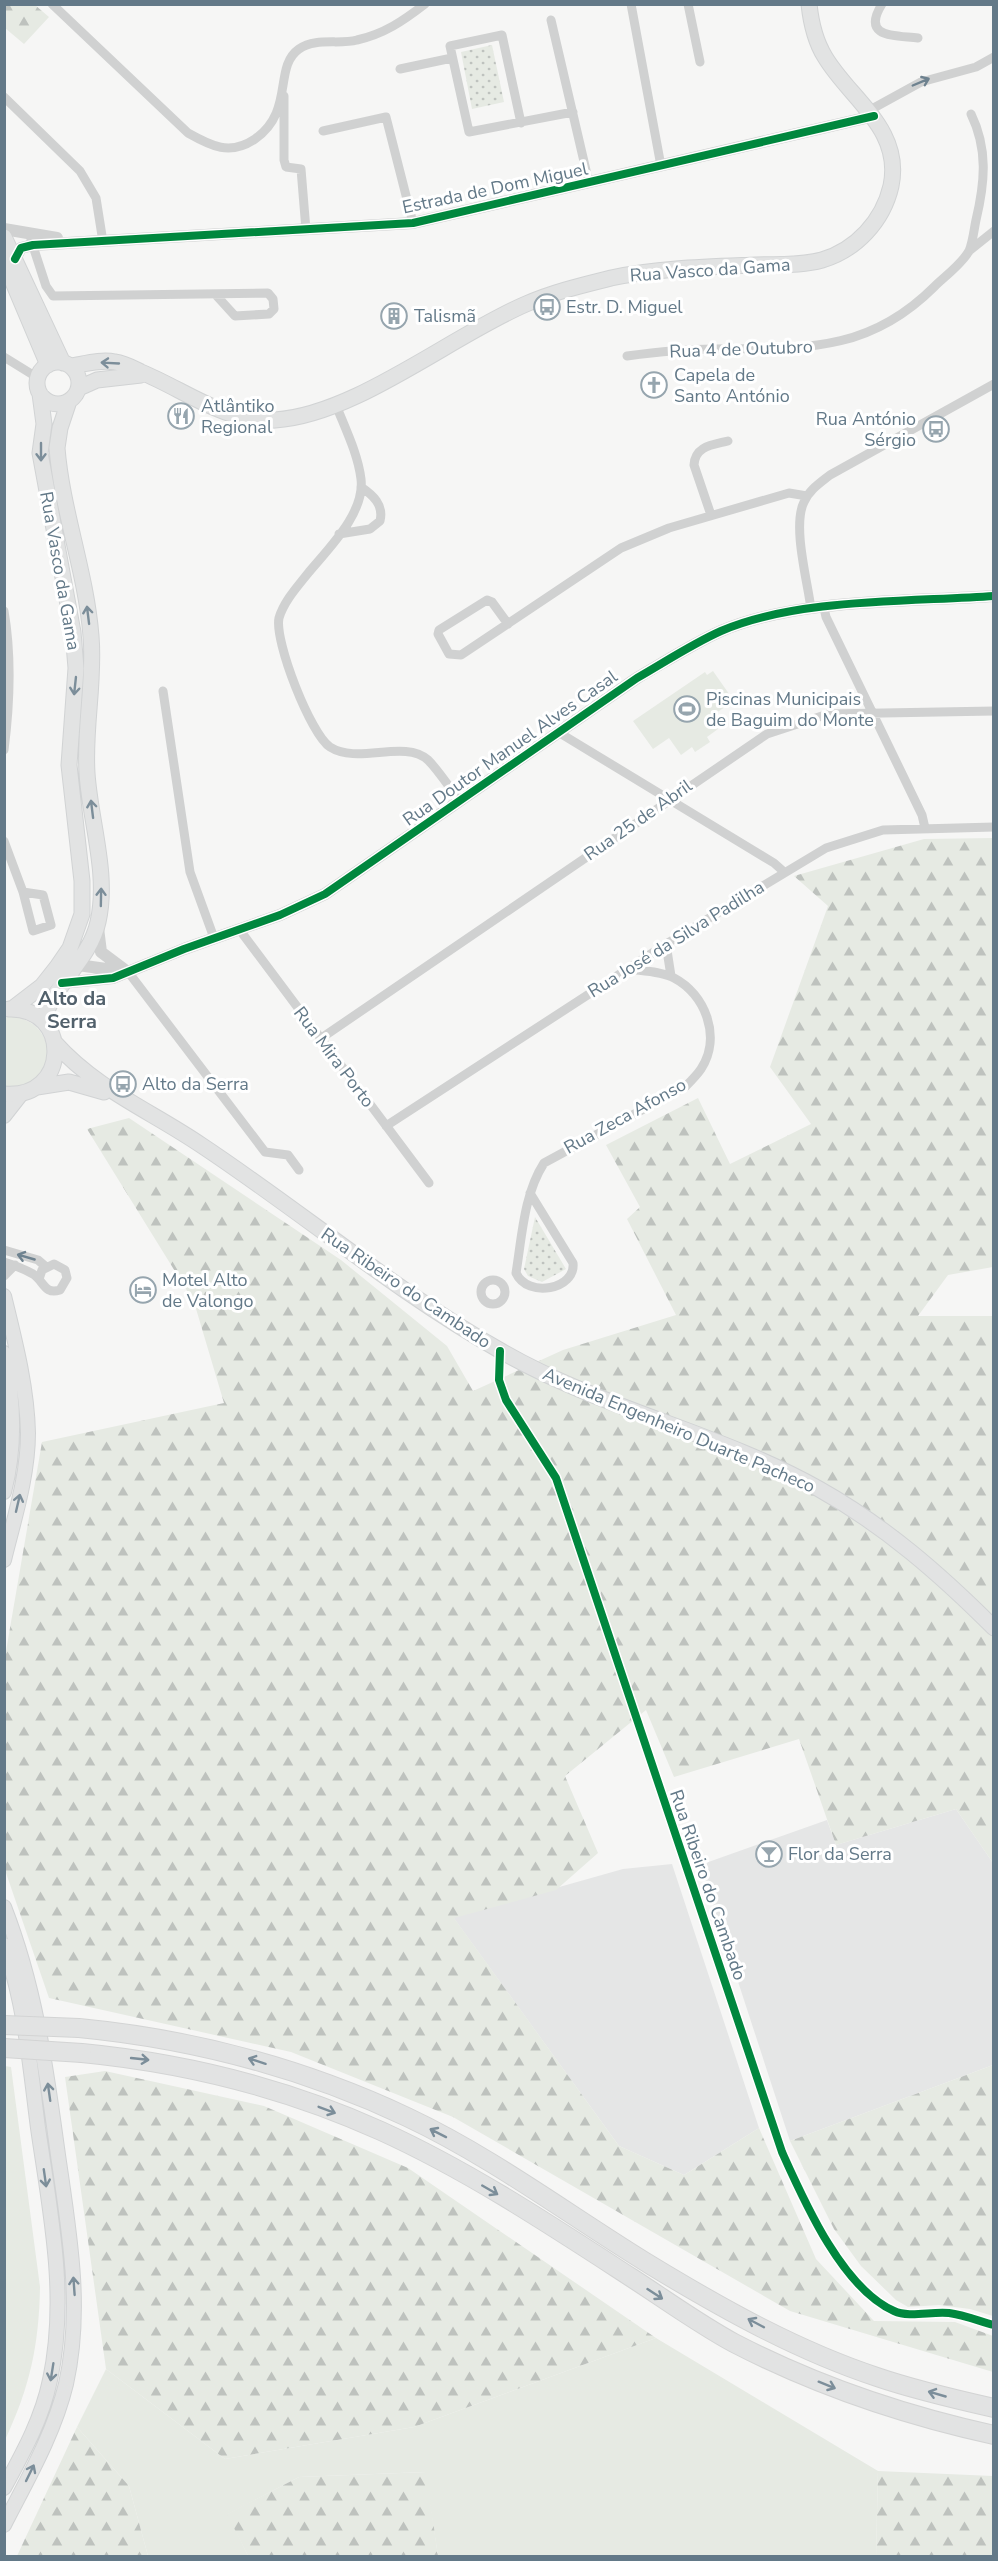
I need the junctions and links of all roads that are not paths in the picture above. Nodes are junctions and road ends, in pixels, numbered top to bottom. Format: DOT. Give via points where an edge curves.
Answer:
graph roads {
  1 [pos="52,4"];
  2 [pos="425,4"];
  3 [pos="631,4"];
  4 [pos="688,4"];
  5 [pos="809,4"];
  6 [pos="882,4"];
  7 [pos="551,20"];
  8 [pos="918,38"];
  9 [pos="993,57"];
  10 [pos="452,58"];
  11 [pos="700,62"];
  12 [pos="400,69"];
  13 [pos="284,92"];
  14 [pos="4,97"];
  15 [pos="573,112"];
  16 [pos="872,113"];
  17 [pos="971,114"];
  18 [pos="521,123"];
  19 [pos="323,131"];
  20 [pos="662,166"];
  21 [pos="589,183"];
  22 [pos="413,223"];
  23 [pos="4,229"];
  24 [pos="306,230"];
  25 [pos="993,231"];
  26 [pos="4,237"];
  27 [pos="31,240"];
  28 [pos="103,242"];
  29 [pos="969,251"];
  30 [pos="10,260"];
  31 [pos="216,294"];
  32 [pos="627,356"];
  33 [pos="4,357"];
  34 [pos="61,365"];
  35 [pos="147,374"];
  36 [pos="38,378"];
  37 [pos="993,384"];
  38 [pos="79,388"];
  39 [pos="40,394"];
  40 [pos="69,401"];
  41 [pos="336,405"];
  42 [pos="728,441"];
  43 [pos="361,487"];
  44 [pos="807,496"];
  45 [pos="711,515"];
  46 [pos="339,534"];
  47 [pos="993,596"];
  48 [pos="824,608"];
  49 [pos="811,609"];
  50 [pos="4,611"];
  51 [pos="508,624"];
  52 [pos="163,691"];
  53 [pos="993,711"];
  54 [pos="872,712"];
  55 [pos="7,717"];
  56 [pos="558,732"];
  57 [pos="4,750"];
  58 [pos="459,800"];
  59 [pos="668,800"];
  60 [pos="993,827"];
  61 [pos="925,828"];
  62 [pos="4,841"];
  63 [pos="783,871"];
  64 [pos="23,892"];
  65 [pos="83,897"];
  66 [pos="98,926"];
  67 [pos="239,929"];
  68 [pos="214,938"];
  69 [pos="666,944"];
  70 [pos="76,964"];
  71 [pos="57,967"];
  72 [pos="628,969"];
  73 [pos="129,973"];
  74 [pos="671,976"];
  75 [pos="84,981"];
  76 [pos="62,983"];
  77 [pos="8,1009"];
  78 [pos="43,1020"];
  79 [pos="320,1039"];
  80 [pos="55,1043"];
  81 [pos="37,1087"];
  82 [pos="4,1094"];
  83 [pos="22,1094"];
  84 [pos="132,1104"];
  85 [pos="4,1116"];
  86 [pos="386,1126"];
  87 [pos="298,1170"];
  88 [pos="429,1184"];
  89 [pos="530,1193"];
  90 [pos="4,1250"];
  91 [pos="4,1262"];
  92 [pos="15,1265"];
  93 [pos="45,1266"];
  94 [pos="516,1273"];
  95 [pos="4,1276"];
  96 [pos="39,1279"];
  97 [pos="501,1283"];
  98 [pos="4,1296"];
  99 [pos="500,1351"];
  100 [pos="4,1353"];
  101 [pos="4,1492"];
  102 [pos="4,1560"];
  103 [pos="993,1628"];
  104 [pos="4,1907"];
  105 [pos="9,1952"];
  106 [pos="4,2025"];
  107 [pos="4,2048"];
  108 [pos="993,2325"];
  109 [pos="993,2408"];
  110 [pos="993,2435"];
  111 [pos="4,2488"];
  112 [pos="4,2525"];
  1 -- 13 [label="street" via="188,133 214,147 236,148 258,136 276,117"];
  2 -- 13 [label="street" via="387,32 297,50 286,65"];
  3 -- 20 [label="street"];
  4 -- 11 [label="street"];
  5 -- 16 [label="main road, Rua Vasco da Gama" via="812,27 825,58"];
  6 -- 8 [label="street" via="875,28 882,33"];
  7 -- 15 [label="street"];
  16 -- 9 [label="street, one-way" via="921,82 976,67"];
  10 -- 12 [label="street"];
  10 -- 18 [label="street" via="469,132"];
  10 -- 18 [label="street" via="450,46 502,35"];
  13 -- 24 [label="street" via="284,160 286,166 301,169"];
  14 -- 28 [label="street" via="80,171 96,198"];
  15 -- 18 [label="street"];
  15 -- 21 [label="street"];
  16 -- 20 [label="street, Estrada de Dom Miguel"];
  16 -- 41 [label="main road, Rua Vasco da Gama" via="892,160 891,186 877,218 863,237 845,250 811,263 683,268 631,274 570,288 526,304"];
  17 -- 29 [label="street" via="979,130 984,168"];
  19 -- 22 [label="street" via="386,117"];
  20 -- 21 [label="street, Estrada de Dom Miguel"];
  21 -- 22 [label="street, Estrada de Dom Miguel"];
  22 -- 24 [label="street, Estrada de Dom Miguel"];
  23 -- 27 [label="street, Estrada de Dom Miguel"];
  24 -- 28 [label="street, Estrada de Dom Miguel"];
  25 -- 29 [label="street, Rua 4 de Outubro"];
  26 -- 30 [label="main road"];
  27 -- 28 [label="street, Estrada de Dom Miguel" via="56,237 73,243"];
  27 -- 30 [label="street"];
  27 -- 31 [label="street" via="52,296"];
  29 -- 32 [label="street, Rua 4 de Outubro" via="898,317 853,338 787,349 684,350"];
  30 -- 34 [label="main road"];
  31 -- 31 [label="street" via="268,293 274,309 269,314 236,316"];
  33 -- 36 [label="street"];
  35 -- 34 [label="main road, Rua Vasco da Gama, one-way" via="114,361"];
  34 -- 36 [label="main road"];
  34 -- 38 [label="main road" via="78,376"];
  35 -- 38 [label="main road" via="97,380"];
  35 -- 41 [label="main road, Rua Vasco da Gama" via="216,410 251,420 290,419"];
  36 -- 39 [label="main road"];
  37 -- 44 [label="street" via="830,475"];
  38 -- 40 [label="main road"];
  39 -- 40 [label="main road" via="50,403"];
  39 -- 65 [label="main road, Rua Vasco da Gama, one-way" via="44,424 40,453 73,632 76,668 69,765"];
  66 -- 40 [label="main road, Rua Vasco da Gama, one-way" via="102,892 86,736 91,638 57,448"];
  41 -- 43 [label="street" via="358,466"];
  42 -- 45 [label="street" via="700,449 694,457"];
  43 -- 46 [label="street"];
  43 -- 46 [label="street" via="378,502 380,521 370,529"];
  44 -- 45 [label="street" via="789,493"];
  44 -- 49 [label="street" via="799,523"];
  45 -- 51 [label="street" via="621,548"];
  46 -- 58 [label="street" via="289,597 279,621 282,649 320,739 331,747 356,754 410,752 427,759"];
  47 -- 48 [label="street, Rua Doutor Manuel Alves Casal"];
  48 -- 49 [label="street, Rua Doutor Manuel Alves Casal"];
  48 -- 54 [label="street"];
  49 -- 56 [label="street, Rua Doutor Manuel Alves Casal" via="723,631 647,673"];
  50 -- 55 [label="street" via="10,644"];
  51 -- 51 [label="street" via="487,600 438,634 449,654 455,656"];
  52 -- 68 [label="street" via="190,872"];
  53 -- 54 [label="street, Rua 25 de Abril"];
  54 -- 59 [label="street, Rua 25 de Abril" via="819,716 767,734"];
  54 -- 61 [label="street"];
  55 -- 57 [label="street"];
  56 -- 58 [label="street, Rua Doutor Manuel Alves Casal"];
  56 -- 59 [label="street"];
  58 -- 67 [label="street, Rua Doutor Manuel Alves Casal" via="325,894"];
  59 -- 63 [label="street"];
  59 -- 79 [label="street, Rua 25 de Abril"];
  60 -- 61 [label="street, Rua José da Silva Padilha"];
  61 -- 63 [label="street, Rua José da Silva Padilha" via="883,830 850,839"];
  62 -- 64 [label="street"];
  63 -- 69 [label="street, Rua José da Silva Padilha"];
  65 -- 70 [label="street" via="87,912 73,951"];
  65 -- 71 [label="main road, Rua Vasco da Gama" via="78,928"];
  66 -- 70 [label="main road, Rua Vasco da Gama"];
  66 -- 73 [label="street" via="101,952"];
  67 -- 68 [label="street, Rua Doutor Manuel Alves Casal"];
  67 -- 79 [label="street, Rua Mira Porto"];
  68 -- 73 [label="street, Rua Doutor Manuel Alves Casal"];
  69 -- 72 [label="street, Rua José da Silva Padilha"];
  69 -- 74 [label="street"];
  70 -- 71 [label="street"];
  70 -- 73 [label="street"];
  70 -- 75 [label="street"];
  70 -- 76 [label="main road, Rua Vasco da Gama"];
  71 -- 77 [label="main road, Rua Vasco da Gama" via="42,986"];
  72 -- 74 [label="street"];
  72 -- 86 [label="street, Rua José da Silva Padilha"];
  73 -- 75 [label="street, Rua Doutor Manuel Alves Casal"];
  73 -- 87 [label="street" via="265,1152 288,1155"];
  74 -- 89 [label="street, Rua Zeca Afonso" via="689,988 708,1018 710,1046 702,1069 686,1086 544,1163"];
  75 -- 76 [label="street, Rua Doutor Manuel Alves Casal"];
  76 -- 78 [label="main road, Rua Vasco da Gama"];
  77 -- 78 [label="main road" via="29,1011"];
  78 -- 80 [label="main road, Rua Ribeiro do Cambado"];
  79 -- 86 [label="street, Rua Mira Porto"];
  80 -- 81 [label="main road" via="53,1068"];
  80 -- 84 [label="main road, Rua Ribeiro do Cambado" via="76,1067"];
  81 -- 83 [label="main road"];
  81 -- 84 [label="main road, Rua Ribeiro do Cambado" via="83,1084"];
  82 -- 83 [label="main road"];
  83 -- 85 [label="main road"];
  84 -- 99 [label="main road, Rua Ribeiro do Cambado" via="200,1144 387,1278"];
  86 -- 88 [label="street, Rua Mira Porto"];
  89 -- 94 [label="street, Rua Zeca Afonso"];
  89 -- 94 [label="street" via="574,1269 569,1277 541,1290 519,1280"];
  93 -- 90 [label="street, one-way" via="38,1260"];
  91 -- 92 [label="street"];
  92 -- 95 [label="street"];
  92 -- 96 [label="street"];
  93 -- 96 [label="street"];
  93 -- 96 [label="street" via="62,1267 67,1274 66,1283 60,1290 51,1291"];
  94 -- 97 [label="street"];
  102 -- 98 [label="main road, one-way" via="24,1479 28,1434 24,1393"];
  99 -- 103 [label="main road, Avenida Engenheiro Duarte Pacheco" via="542,1373 736,1450 818,1488 901,1543 943,1577"];
  99 -- 108 [label="street, Rua Ribeiro do Cambado" via="499,1380 506,1400 556,1478 782,2152 803,2198 835,2257 876,2301 896,2313 950,2313"];
  100 -- 101 [label="main road" via="12,1394 13,1434"];
  104 -- 105 [label="main road"];
  105 -- 111 [label="main road, one-way" via="26,2036 56,2258 58,2318 44,2406"];
  112 -- 105 [label="main road, one-way" via="52,2429 66,2383 74,2322 72,2258 42,2034"];
  109 -- 106 [label="highway, one-way, bridge" via="876,2377 804,2349 651,2265 480,2155 408,2117 333,2085 199,2045 79,2028"];
  107 -- 110 [label="highway, one-way, bridge" via="150,2060 222,2075 381,2131 534,2216 732,2342 870,2403"];
}
